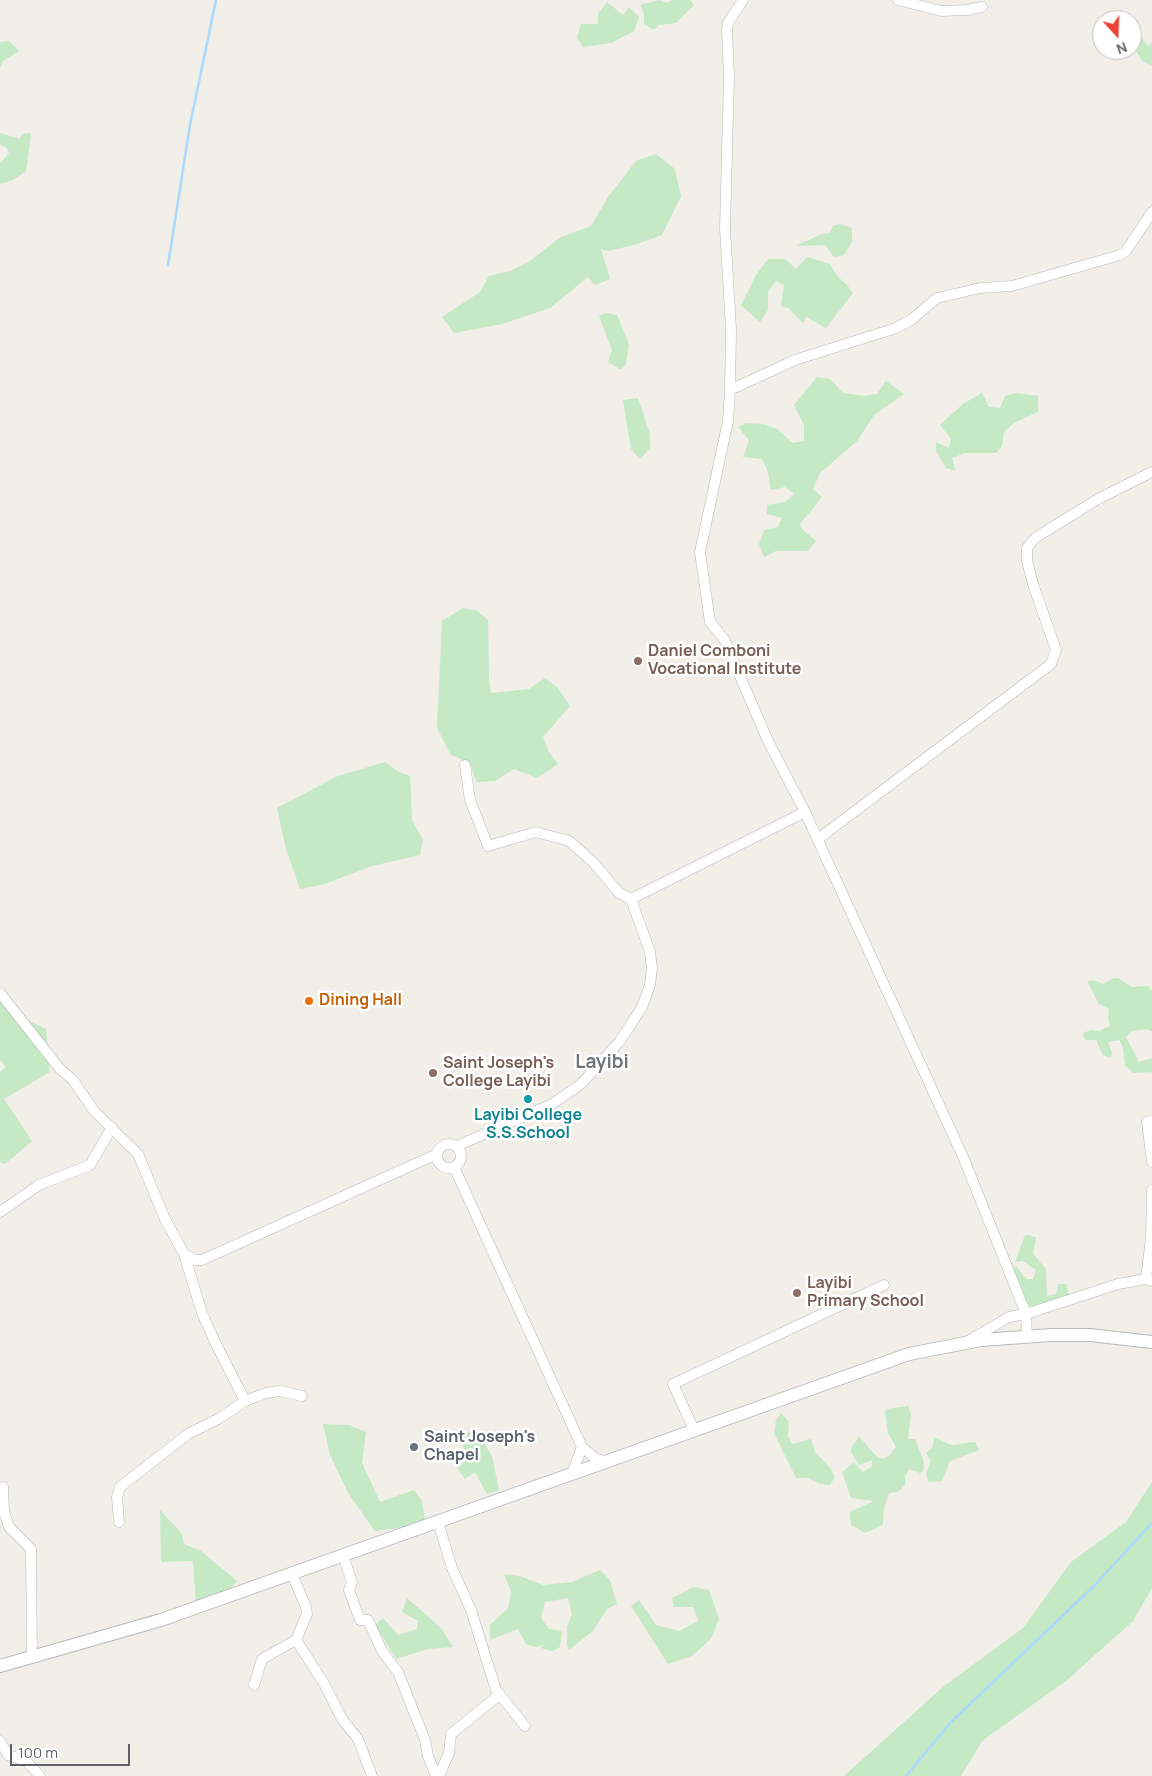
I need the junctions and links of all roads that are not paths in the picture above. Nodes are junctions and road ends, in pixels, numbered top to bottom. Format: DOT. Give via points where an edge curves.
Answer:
graph roads {
  1 [pos="742,0"];
  2 [pos="898,0"];
  3 [pos="982,7"];
  4 [pos="1152,212"];
  5 [pos="730,390"];
  6 [pos="1152,472"];
  7 [pos="466,765"];
  8 [pos="805,812"];
  9 [pos="818,839"];
  10 [pos="631,899"];
  11 [pos="0,994"];
  12 [pos="1152,1120"];
  13 [pos="112,1127"];
  14 [pos="457,1146"];
  15 [pos="436,1154"];
  16 [pos="1152,1162"];
  17 [pos="454,1167"];
  18 [pos="1152,1190"];
  19 [pos="0,1212"];
  20 [pos="184,1254"];
  21 [pos="1149,1280"];
  22 [pos="884,1284"];
  23 [pos="1026,1314"];
  24 [pos="1027,1336"];
  25 [pos="1152,1342"];
  26 [pos="966,1343"];
  27 [pos="302,1396"];
  28 [pos="245,1401"];
  29 [pos="694,1430"];
  30 [pos="582,1447"];
  31 [pos="606,1462"];
  32 [pos="572,1474"];
  33 [pos="3,1487"];
  34 [pos="119,1522"];
  35 [pos="438,1522"];
  36 [pos="343,1556"];
  37 [pos="292,1574"];
  38 [pos="296,1640"];
  39 [pos="32,1658"];
  40 [pos="0,1666"];
  41 [pos="254,1685"];
  42 [pos="499,1695"];
  43 [pos="525,1726"];
  44 [pos="0,1741"];
  45 [pos="40,1776"];
  46 [pos="372,1776"];
  47 [pos="437,1776"];
  1 -- 5 [label="street" via="728,23 726,40 729,78 725,228 731,330"];
  2 -- 3 [label="street" via="941,11"];
  4 -- 5 [label="street" via="1120,256 1017,285 980,288 936,298 911,320 896,328 795,360"];
  5 -- 8 [label="street" via="728,421 700,550 707,607 710,622 724,639 768,741"];
  6 -- 9 [label="street" via="1104,496 1035,538 1027,548 1033,584 1056,650 1051,664"];
  7 -- 10 [label="street" via="470,800 488,846 536,832 556,836 580,850 619,893"];
  8 -- 9 [label="street"];
  8 -- 10 [label="street"];
  9 -- 23 [label="street" via="964,1159"];
  10 -- 14 [label="street" via="650,952 652,977 646,1000 620,1041 568,1094"];
  11 -- 13 [label="street" via="60,1069 73,1080 94,1111"];
  12 -- 16 [label="street" via="1146,1122"];
  13 -- 19 [label="street" via="90,1166 39,1184"];
  13 -- 20 [label="street" via="138,1154 162,1213"];
  14 -- 15 [label="street" via="444,1144"];
  14 -- 17 [label="street" via="461,1153 460,1161"];
  15 -- 17 [label="street" via="444,1167"];
  15 -- 20 [label="street" via="202,1260"];
  17 -- 30 [label="street"];
  18 -- 21 [label="street"];
  20 -- 28 [label="street" via="202,1313"];
  21 -- 23 [label="street" via="1118,1284"];
  22 -- 29 [label="street" via="673,1384"];
  23 -- 24 [label="street"];
  23 -- 26 [label="street" via="996,1323"];
  24 -- 25 [label="street" via="1090,1335"];
  24 -- 26 [label="street"];
  26 -- 29 [label="street" via="900,1356"];
  27 -- 28 [label="street" via="280,1391"];
  28 -- 34 [label="street" via="188,1434 120,1487 117,1497"];
  29 -- 31 [label="street"];
  30 -- 31 [label="street"];
  30 -- 32 [label="street"];
  31 -- 32 [label="street"];
  32 -- 35 [label="street"];
  33 -- 39 [label="street" via="4,1512 9,1527 31,1549"];
  35 -- 36 [label="street"];
  35 -- 42 [label="street"];
  36 -- 37 [label="street"];
  36 -- 47 [label="street" via="352,1582 349,1590 360,1620 368,1620 382,1651 398,1672"];
  37 -- 38 [label="street" via="307,1611"];
  37 -- 39 [label="street" via="161,1620"];
  38 -- 41 [label="street" via="262,1659"];
  38 -- 46 [label="street" via="342,1719 358,1739"];
  39 -- 40 [label="street"];
  42 -- 43 [label="street"];
  42 -- 47 [label="street" via="451,1734 449,1753"];
  44 -- 45 [label="street" via="8,1755 26,1762"];
}
